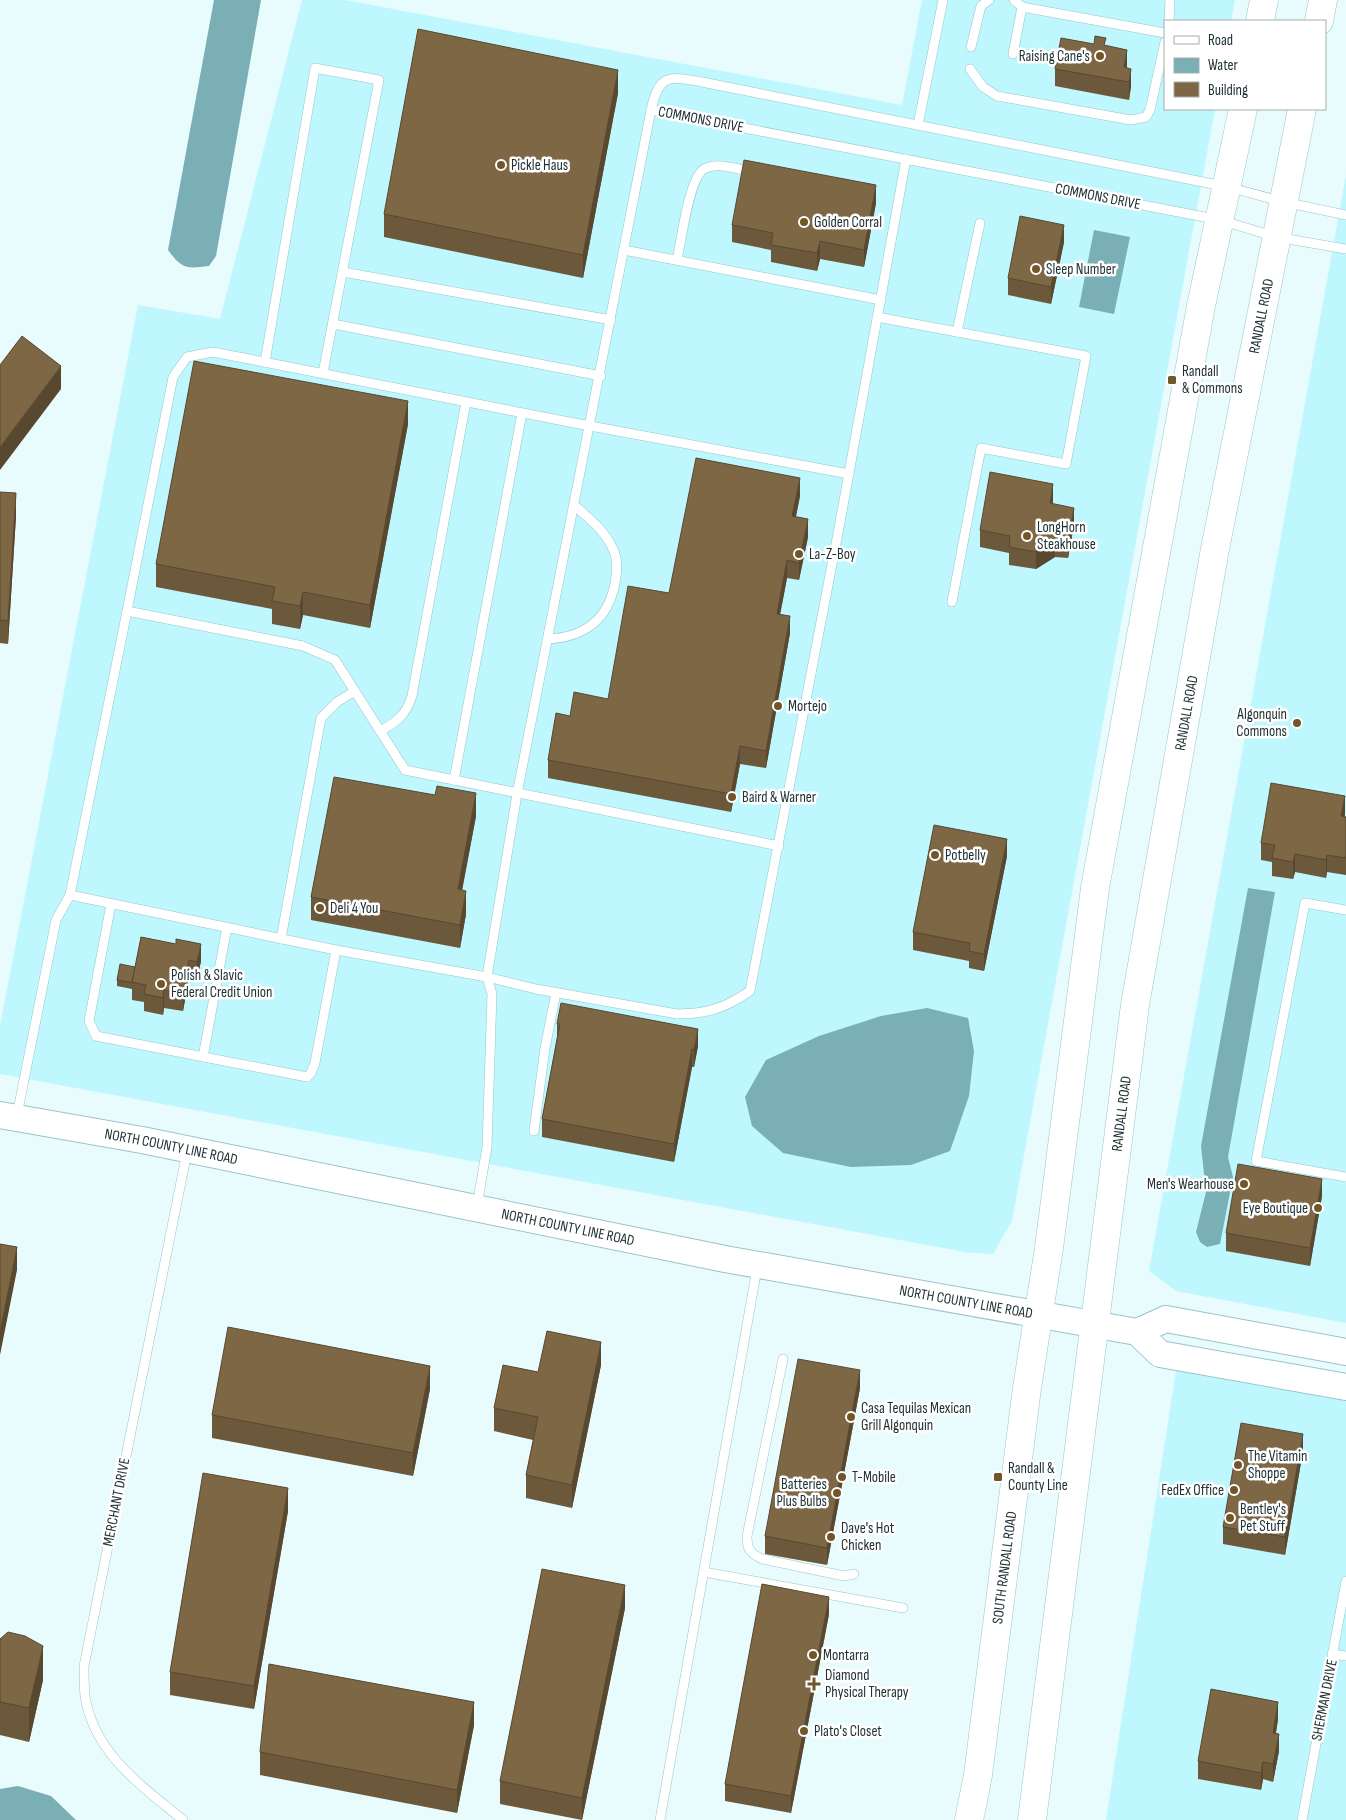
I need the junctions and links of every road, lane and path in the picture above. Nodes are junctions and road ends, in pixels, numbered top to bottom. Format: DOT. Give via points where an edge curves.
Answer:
graph roads {
  1 [pos="943,0"];
  2 [pos="989,0"];
  3 [pos="1014,0"];
  4 [pos="1170,0"];
  5 [pos="1264,0"];
  6 [pos="1323,0"];
  7 [pos="1022,7"];
  8 [pos="1169,20"];
  9 [pos="1260,20"];
  10 [pos="1319,20"];
  11 [pos="1164,33"];
  12 [pos="971,47"];
  13 [pos="1164,47"];
  14 [pos="1013,54"];
  15 [pos="970,69"];
  16 [pos="651,110"];
  17 [pos="1243,110"];
  18 [pos="1302,110"];
  19 [pos="918,125"];
  20 [pos="906,159"];
  21 [pos="761,173"];
  22 [pos="1228,188"];
  23 [pos="1284,202"];
  24 [pos="1346,215"];
  25 [pos="1220,220"];
  26 [pos="980,223"];
  27 [pos="1276,238"];
  28 [pos="624,250"];
  29 [pos="1346,250"];
  30 [pos="677,260"];
  31 [pos="342,272"];
  32 [pos="881,300"];
  33 [pos="878,317"];
  34 [pos="611,320"];
  35 [pos="333,324"];
  36 [pos="957,332"];
  37 [pos="265,362"];
  38 [pos="323,374"];
  39 [pos="601,376"];
  40 [pos="466,402"];
  41 [pos="522,413"];
  42 [pos="591,426"];
  43 [pos="849,474"];
  44 [pos="575,506"];
  45 [pos="952,602"];
  46 [pos="127,611"];
  47 [pos="548,639"];
  48 [pos="355,691"];
  49 [pos="380,731"];
  50 [pos="454,780"];
  51 [pos="518,794"];
  52 [pos="779,846"];
  53 [pos="70,895"];
  54 [pos="111,904"];
  55 [pos="1346,910"];
  56 [pos="227,928"];
  57 [pos="281,939"];
  58 [pos="336,950"];
  59 [pos="488,977"];
  60 [pos="556,993"];
  61 [pos="203,1057"];
  62 [pos="8,1116"];
  63 [pos="534,1131"];
  64 [pos="188,1150"];
  65 [pos="1346,1177"];
  66 [pos="476,1208"];
  67 [pos="757,1265"];
  68 [pos="1038,1314"];
  69 [pos="1096,1324"];
  70 [pos="1137,1332"];
  71 [pos="1346,1352"];
  72 [pos="783,1359"];
  73 [pos="1346,1387"];
  74 [pos="704,1572"];
  75 [pos="854,1574"];
  76 [pos="1346,1581"];
  77 [pos="903,1608"];
  78 [pos="1332,1654"];
  79 [pos="1346,1656"];
  80 [pos="183,1820"];
  81 [pos="660,1820"];
  82 [pos="969,1820"];
  83 [pos="1032,1820"];
  84 [pos="1302,1820"];
  1 -- 19 [label="lane"];
  2 -- 12 [label="lane" via="981,6"];
  3 -- 7 [label="lane"];
  4 -- 8 [label="lane"];
  5 -- 9 [label="main road"];
  6 -- 10 [label="main road"];
  7 -- 11 [label="lane"];
  7 -- 14 [label="lane"];
  13 -- 15 [label="lane" via="1150,110 1146,117 1131,120 997,96 983,87"];
  16 -- 19 [label="lane, COMMONS DRIVE" via="659,86 671,78 679,78"];
  16 -- 20 [label="lane, COMMONS DRIVE"];
  16 -- 28 [label="lane"];
  17 -- 22 [label="main road"];
  18 -- 23 [label="main road, RANDALL ROAD"];
  19 -- 22 [label="lane, COMMONS DRIVE"];
  20 -- 25 [label="lane, COMMONS DRIVE"];
  20 -- 32 [label="lane"];
  21 -- 30 [label="lane" via="716,166 705,168 699,174 693,186"];
  22 -- 23 [label="lane, COMMONS DRIVE"];
  22 -- 25 [label="main road"];
  23 -- 24 [label="lane, COMMONS DRIVE"];
  23 -- 27 [label="main road, RANDALL ROAD"];
  25 -- 27 [label="lane, COMMONS DRIVE"];
  25 -- 68 [label="main road" via="1199,316 1094,888"];
  26 -- 36 [label="lane"];
  27 -- 29 [label="lane, COMMONS DRIVE"];
  27 -- 69 [label="main road, RANDALL ROAD" via="1215,549 1135,1005"];
  28 -- 30 [label="lane"];
  28 -- 34 [label="lane"];
  30 -- 32 [label="lane"];
  31 -- 34 [label="lane"];
  31 -- 35 [label="lane"];
  31 -- 37 [label="lane" via="379,80 315,68"];
  32 -- 33 [label="lane"];
  33 -- 36 [label="lane"];
  33 -- 43 [label="lane"];
  34 -- 39 [label="lane"];
  35 -- 38 [label="lane"];
  35 -- 39 [label="lane"];
  36 -- 45 [label="lane" via="1086,356 1066,464 981,448"];
  37 -- 38 [label="lane"];
  37 -- 46 [label="lane" via="213,352 188,357 173,377"];
  38 -- 40 [label="lane"];
  39 -- 42 [label="lane"];
  40 -- 41 [label="lane"];
  40 -- 49 [label="lane" via="412,696 408,710 397,722"];
  41 -- 42 [label="lane"];
  41 -- 50 [label="lane"];
  42 -- 43 [label="lane"];
  42 -- 44 [label="lane"];
  43 -- 52 [label="lane"];
  44 -- 47 [label="lane"];
  44 -- 47 [label="lane" via="594,522 614,550 617,572 613,592 605,613 596,624 571,637"];
  46 -- 48 [label="lane" via="303,646 335,660"];
  46 -- 53 [label="lane"];
  47 -- 51 [label="lane"];
  48 -- 49 [label="lane"];
  48 -- 57 [label="lane" via="337,702 321,718"];
  49 -- 50 [label="lane" via="405,770"];
  50 -- 51 [label="lane"];
  51 -- 52 [label="lane"];
  51 -- 59 [label="lane"];
  52 -- 60 [label="lane" via="750,991 731,1004 700,1014 677,1014"];
  53 -- 54 [label="lane"];
  53 -- 62 [label="lane" via="56,920"];
  54 -- 56 [label="lane"];
  54 -- 61 [label="lane" via="89,1021 92,1030 96,1036"];
  55 -- 65 [label="lane" via="1305,903 1256,1161"];
  56 -- 57 [label="lane"];
  56 -- 61 [label="lane"];
  57 -- 58 [label="lane"];
  58 -- 59 [label="lane"];
  58 -- 61 [label="lane" via="311,1073 306,1077"];
  59 -- 60 [label="lane"];
  59 -- 66 [label="lane" via="492,994 487,1147"];
  60 -- 63 [label="lane"];
  62 -- 64 [label="street, NORTH COUNTY LINE ROAD"];
  64 -- 66 [label="street, NORTH COUNTY LINE ROAD"];
  64 -- 80 [label="lane, MERCHANT DRIVE" via="84,1666 85,1697 95,1731 109,1754"];
  66 -- 67 [label="street, NORTH COUNTY LINE ROAD"];
  67 -- 68 [label="street, NORTH COUNTY LINE ROAD"];
  67 -- 74 [label="lane"];
  68 -- 69 [label="street, NORTH COUNTY LINE ROAD"];
  68 -- 82 [label="main road, SOUTH RANDALL ROAD" via="978,1775"];
  69 -- 70 [label="street, NORTH COUNTY LINE ROAD"];
  69 -- 83 [label="main road"];
  70 -- 71 [label="street" via="1166,1319"];
  70 -- 73 [label="street" via="1160,1354"];
  72 -- 75 [label="lane" via="747,1547 750,1554 762,1559 844,1576"];
  74 -- 77 [label="lane"];
  74 -- 81 [label="lane"];
  76 -- 78 [label="lane, SHERMAN DRIVE"];
  78 -- 79 [label="lane"];
  78 -- 84 [label="lane, SHERMAN DRIVE"];
}
